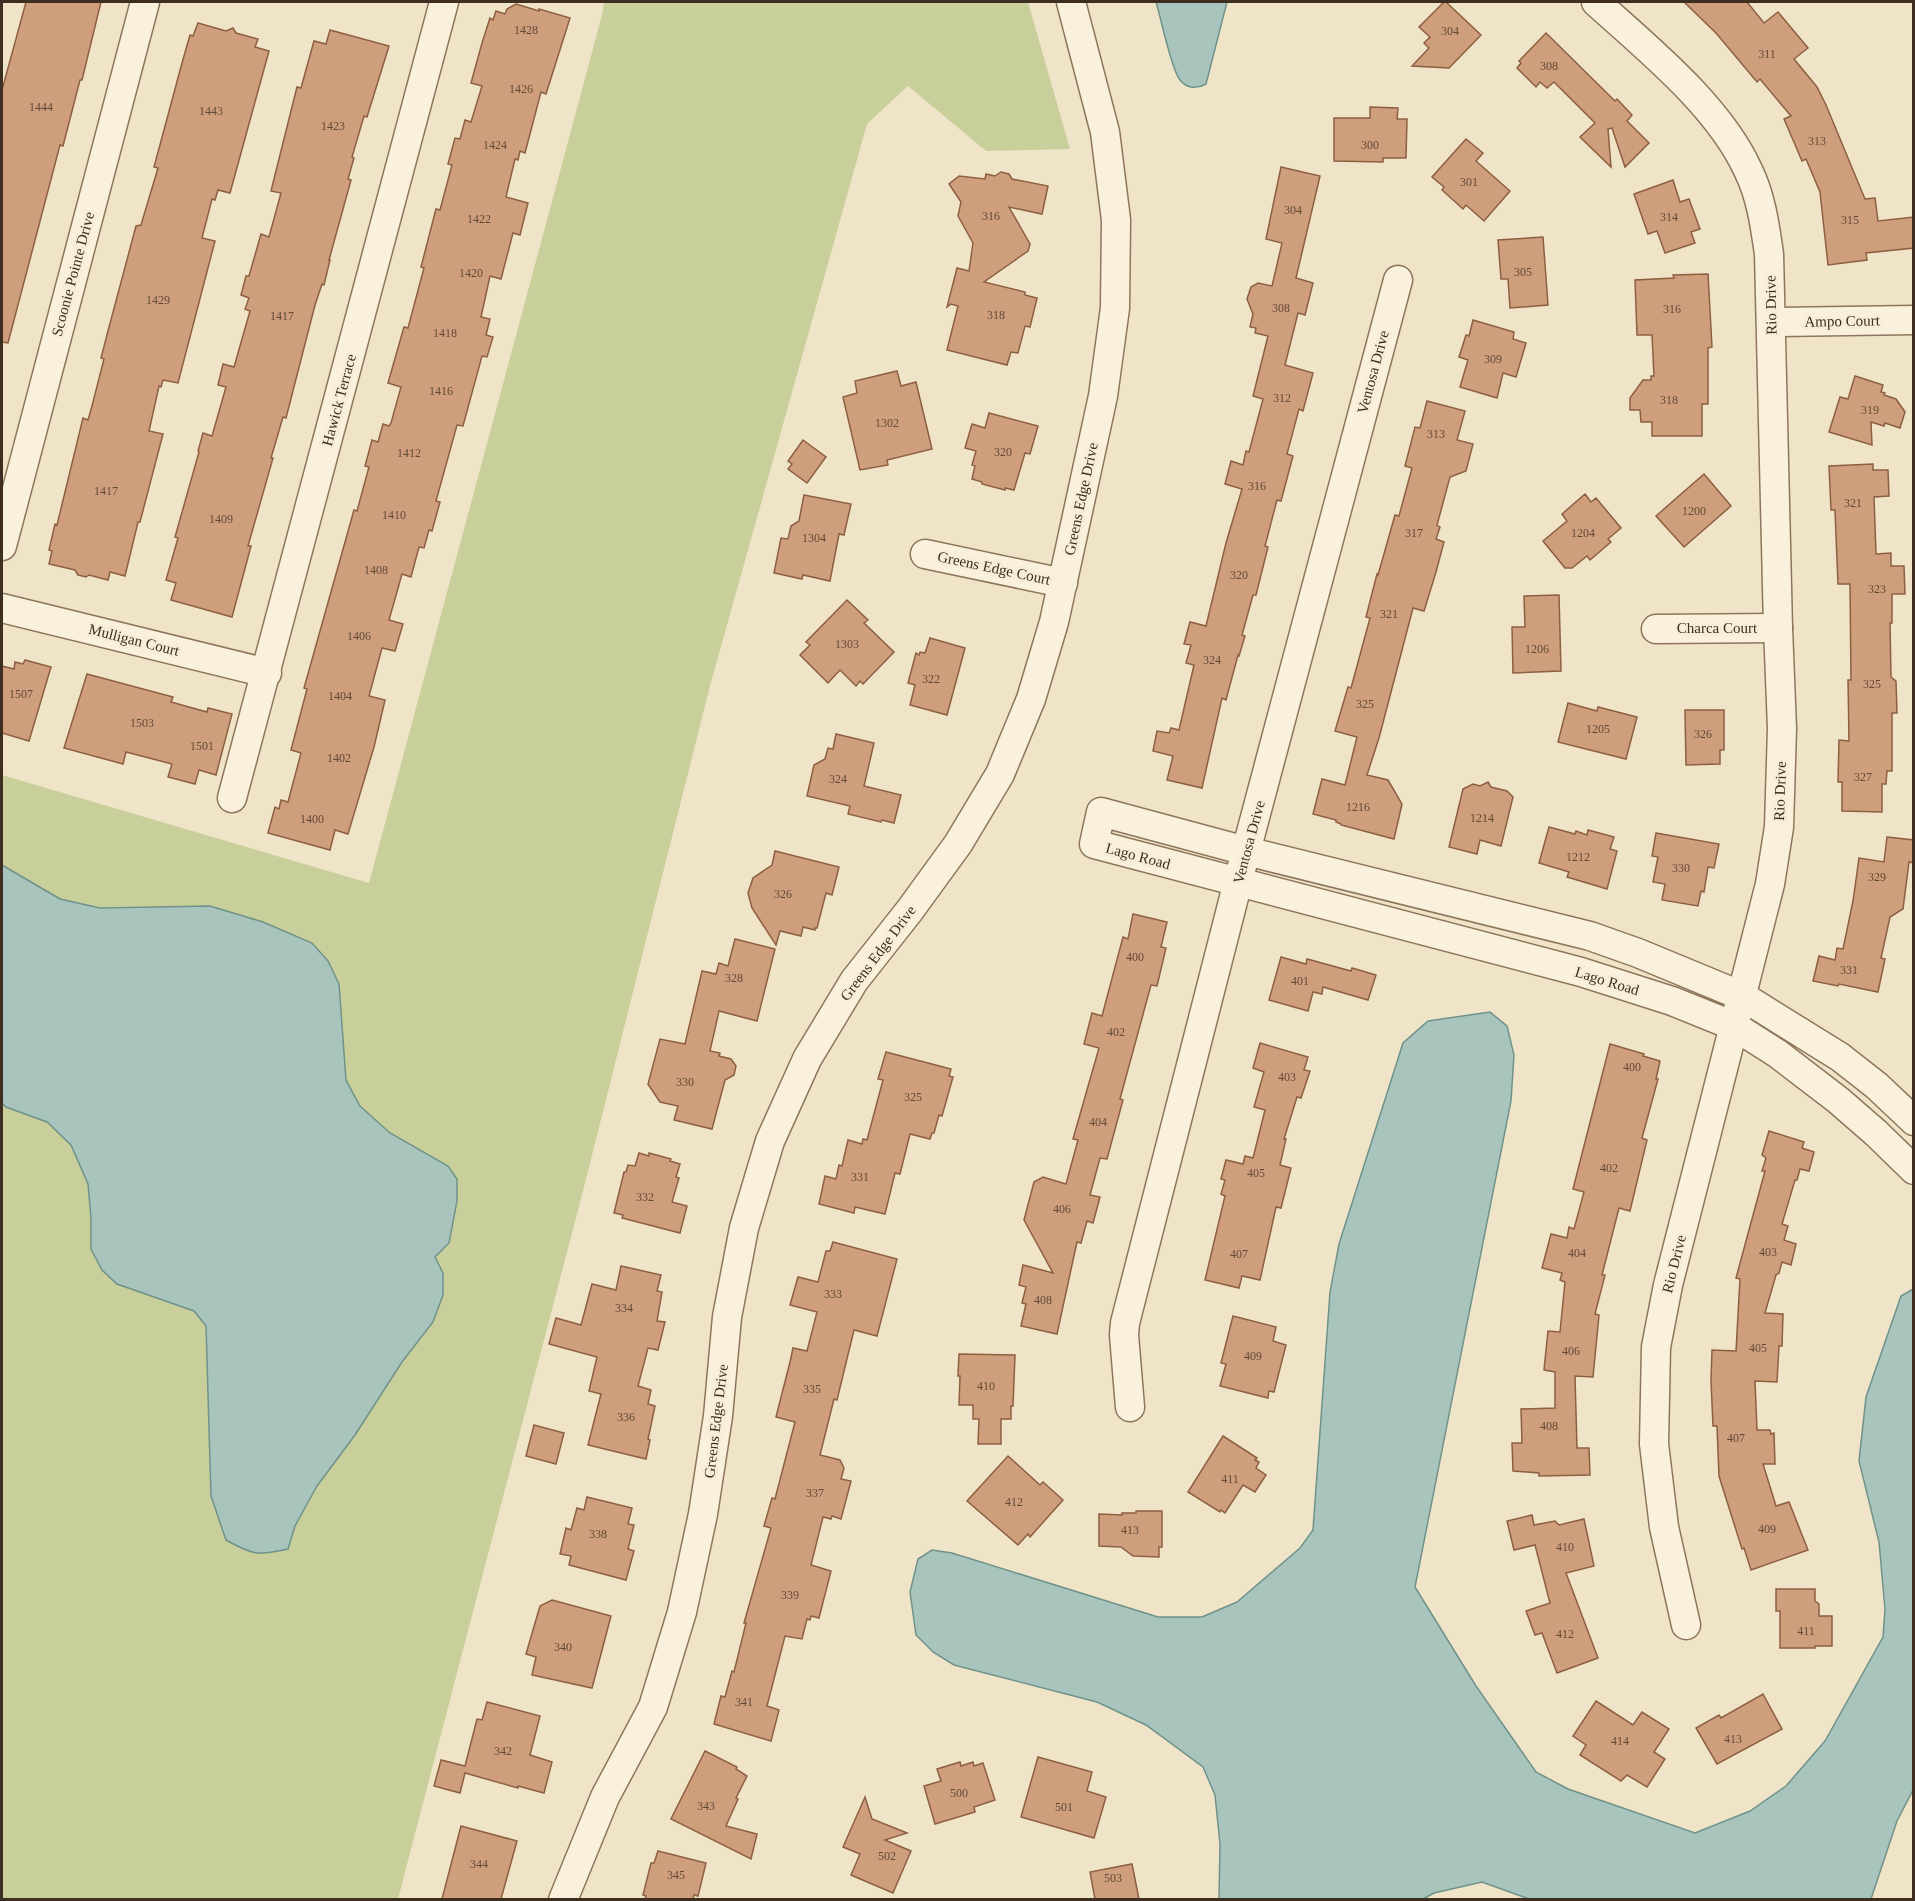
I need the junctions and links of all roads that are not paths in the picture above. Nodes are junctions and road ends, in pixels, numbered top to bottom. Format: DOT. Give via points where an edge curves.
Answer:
graph roads {
  1 [pos="145,2"];
  2 [pos="444,2"];
  3 [pos="1071,2"];
  4 [pos="1596,2"];
  5 [pos="1398,280"];
  6 [pos="1914,320"];
  7 [pos="1771,322"];
  8 [pos="2,546"];
  9 [pos="925,554"];
  10 [pos="1063,583"];
  11 [pos="2,608"];
  12 [pos="1656,628"];
  13 [pos="1778,628"];
  14 [pos="267,673"];
  15 [pos="232,798"];
  16 [pos="1246,851"];
  17 [pos="1238,884"];
  18 [pos="1742,996"];
  19 [pos="1734,1026"];
  20 [pos="1914,1121"];
  21 [pos="1914,1170"];
  22 [pos="1130,1407"];
  23 [pos="1686,1625"];
  24 [pos="563,1899"];
  1 -- 8 [label="street, Scoonie Pointe Drive"];
  2 -- 14 [label="street, Hawick Terrace"];
  3 -- 10 [label="street, Greens Edge Drive" via="1105,132 1116,220 1115,308 1103,396"];
  4 -- 7 [label="street, Rio Drive" via="1722,125 1749,170 1769,254"];
  5 -- 16 [label="street, Ventosa Drive"];
  6 -- 7 [label="street, Ampo Court"];
  7 -- 13 [label="street, Rio Drive"];
  9 -- 10 [label="street, Greens Edge Court"];
  10 -- 24 [label="street, Greens Edge Drive" via="1031,699 1000,774 958,844 854,981 807,1059 770,1141 744,1228 727,1317 718,1416 682,1612 653,1707 605,1797"];
  11 -- 14 [label="street, Mulligan Court"];
  12 -- 13 [label="street, Charca Court"];
  13 -- 18 [label="street, Rio Drive" via="1782,728 1779,827 1770,884"];
  14 -- 15 [label="street, Hawick Terrace"];
  16 -- 17 [label="street, Ventosa Drive"];
  16 -- 17 [label="street, Lago Road" via="1101,812 1094,844"];
  16 -- 18 [label="street, Lago Road" via="1590,936"];
  17 -- 19 [label="street, Lago Road" via="1590,975"];
  17 -- 22 [label="street, Ventosa Drive" via="1125,1323"];
  18 -- 19 [label="street, Rio Drive"];
  18 -- 20 [label="street, Lago Road" via="1840,1058"];
  19 -- 21 [label="street, Lago Road" via="1812,1079"];
  19 -- 23 [label="street, Rio Drive" via="1656,1347 1654,1444 1664,1527"];
}
